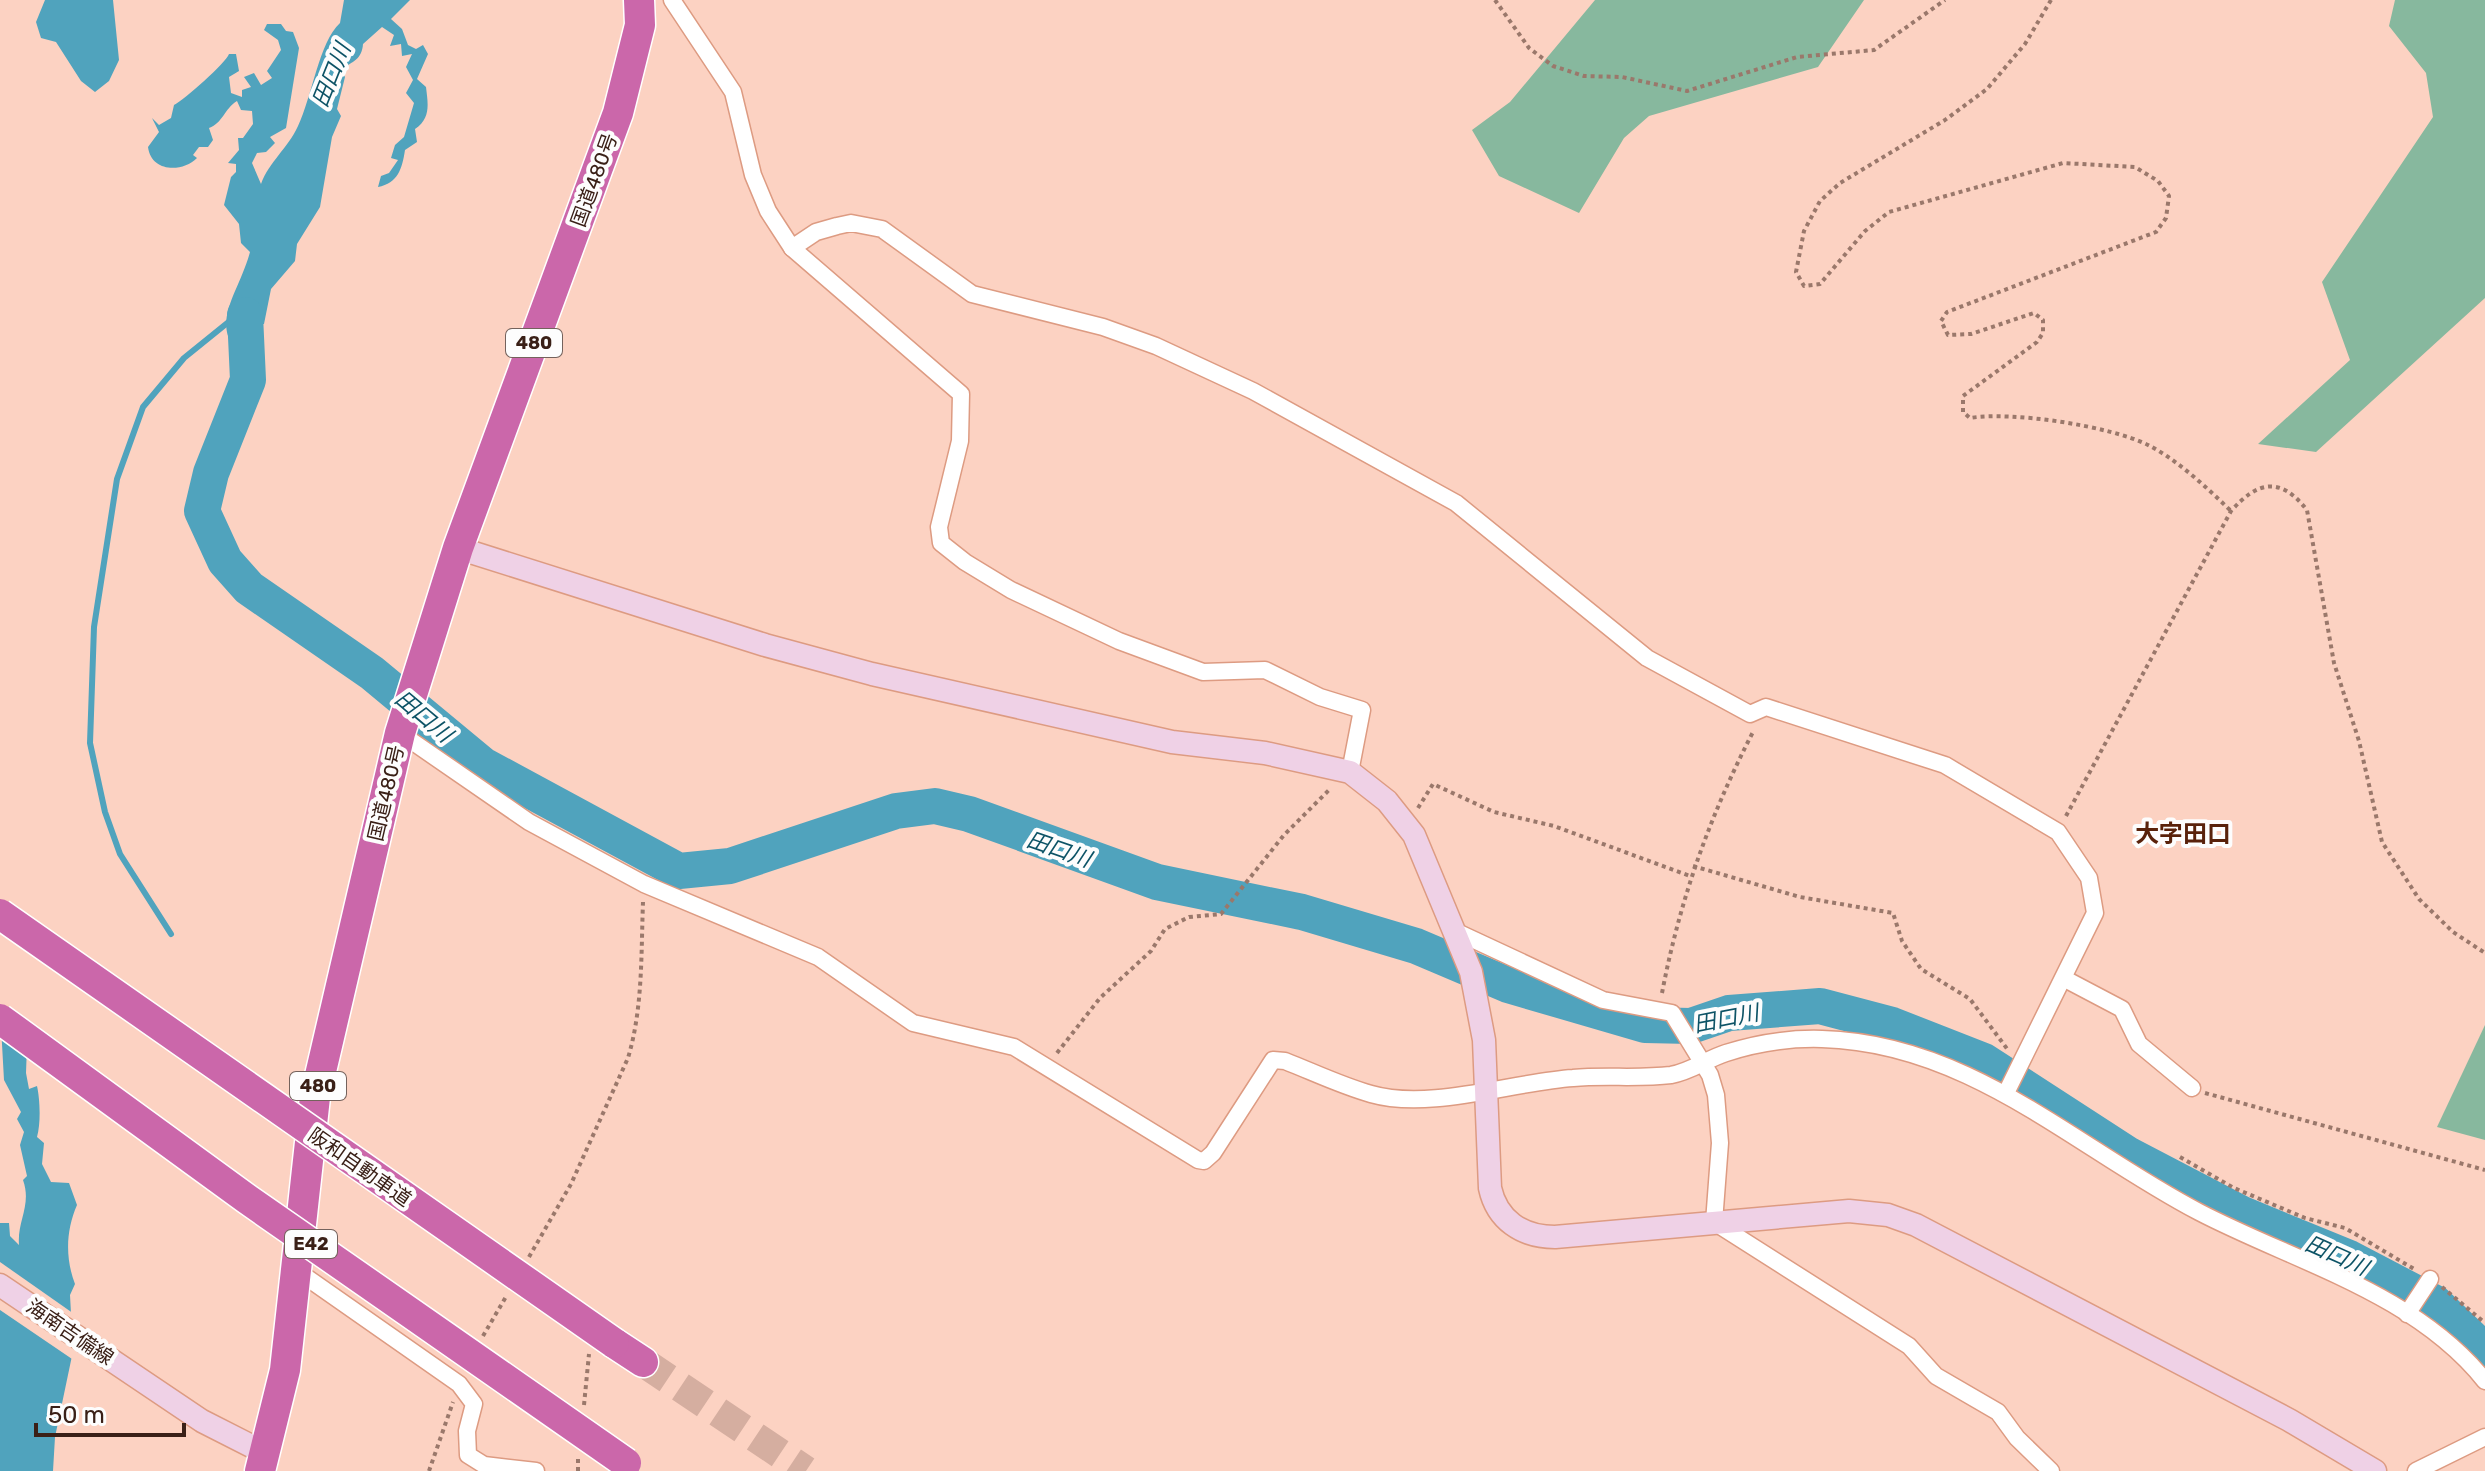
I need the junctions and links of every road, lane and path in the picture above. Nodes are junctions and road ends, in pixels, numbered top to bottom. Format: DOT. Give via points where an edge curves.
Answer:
graph roads {
  1 [pos="639,0"];
  2 [pos="672,0"];
  3 [pos="1495,0"];
  4 [pos="1945,0"];
  5 [pos="2051,0"];
  6 [pos="792,248"];
  7 [pos="2231,511"];
  8 [pos="458,548"];
  9 [pos="1766,707"];
  10 [pos="402,728"];
  11 [pos="1347,771"];
  12 [pos="1404,821"];
  13 [pos="2058,832"];
  14 [pos="1693,866"];
  15 [pos="1690,876"];
  16 [pos="644,884"];
  17 [pos="0,914"];
  18 [pos="1457,932"];
  19 [pos="2485,953"];
  20 [pos="2065,979"];
  21 [pos="1659,1010"];
  22 [pos="0,1019"];
  23 [pos="1697,1056"];
  24 [pos="2023,1059"];
  25 [pos="1046,1067"];
  26 [pos="2192,1088"];
  27 [pos="1487,1090"];
  28 [pos="2006,1093"];
  29 [pos="2180,1157"];
  30 [pos="2485,1170"];
  31 [pos="1714,1222"];
  32 [pos="522,1269"];
  33 [pos="296,1270"];
  34 [pos="2428,1281"];
  35 [pos="0,1285"];
  36 [pos="508,1294"];
  37 [pos="2409,1312"];
  38 [pos="2485,1323"];
  39 [pos="479,1344"];
  40 [pos="643,1362"];
  41 [pos="2485,1381"];
  42 [pos="459,1384"];
  43 [pos="2485,1437"];
  44 [pos="262,1462"];
  45 [pos="632,1467"];
  46 [pos="429,1471"];
  47 [pos="536,1471"];
  48 [pos="2051,1471"];
  49 [pos="2375,1471"];
  50 [pos="2416,1471"];
  1 -- 8 [label="highway, 国道480号 / 480" via="640,25 618,113"];
  2 -- 6 [label="street" via="733,92 753,175"];
  3 -- 4 [label="path" via="1529,48 1553,66 1584,76 1622,77 1687,91 1797,57 1874,50"];
  5 -- 7 [label="path" via="2025,44 1987,89 1820,201 1804,231 1796,272 1804,286 1820,284 1865,231 1889,212 2063,163 2135,167 2158,181 2169,196 2166,218 2156,232 1947,312 1941,321 1948,335 1971,334 2034,313 2043,320 2037,342 1963,396 1963,412 1970,418 1998,414 2118,434 2148,445"];
  6 -- 9 [label="street" via="816,232 851,223 882,229 972,294 1103,327 1253,391 1456,503 1647,658 1750,714"];
  6 -- 11 [label="street" via="961,394 960,441 939,527 941,543 1011,590 1119,641 1203,672 1265,670 1362,710"];
  7 -- 13 [label="path"];
  7 -- 19 [label="path" via="2248,492 2262,486 2278,486 2307,510 2334,663 2382,842 2419,899 2453,932"];
  8 -- 10 [label="highway, 国道480号 / 480"];
  8 -- 11 [label="street" via="872,674 1172,742 1265,753"];
  9 -- 13 [label="street" via="1945,765"];
  9 -- 14 [label="path" via="1727,781"];
  10 -- 16 [label="street" via="529,822"];
  10 -- 33 [label="highway, 国道480号 / 480" via="315,1097"];
  11 -- 12 [label="street"];
  11 -- 25 [label="path" via="1284,835 1221,914 1189,917 1165,929 1151,951 1100,998"];
  12 -- 15 [label="path" via="1433,784 1494,812 1554,826"];
  12 -- 18 [label="street"];
  13 -- 20 [label="street" via="2089,878 2095,913"];
  14 -- 15 [label="path"];
  14 -- 24 [label="path" via="1790,894 1893,913 1902,941 1921,969 1970,999 2008,1051"];
  15 -- 21 [label="path"];
  16 -- 25 [label="street" via="818,957 913,1023 1014,1047"];
  16 -- 32 [label="path" via="640,981 628,1058 566,1193"];
  17 -- 40 [label="highway, 阪和自動車道, bridge"];
  18 -- 21 [label="street" via="1583,992"];
  18 -- 27 [label="street" via="1480,1007"];
  20 -- 24 [label="street"];
  20 -- 26 [label="street" via="2122,1009 2139,1044"];
  21 -- 23 [label="street" via="1676,1016"];
  22 -- 45 [label="highway, E42, bridge" via="247,1199"];
  23 -- 27 [label="street" via="1674,1075 1571,1078"];
  23 -- 28 [label="street" via="1771,1041 1825,1039 1941,1064"];
  23 -- 31 [label="street" via="1710,1075 1719,1111"];
  24 -- 28 [label="street"];
  25 -- 27 [label="street" via="1204,1161 1273,1060 1373,1095 1415,1098"];
  26 -- 30 [label="path"];
  27 -- 31 [label="street" via="1493,1202 1522,1231 1555,1237"];
  28 -- 37 [label="street" via="2197,1211"];
  29 -- 34 [label="path" via="2234,1188 2305,1218 2345,1228"];
  31 -- 48 [label="street" via="1909,1346 1936,1376 1998,1412"];
  31 -- 49 [label="street" via="1849,1211 1902,1219 2289,1420"];
  33 -- 42 [label="street"];
  33 -- 44 [label="highway, 国道480号 / 480" via="285,1370"];
  34 -- 37 [label="street"];
  34 -- 38 [label="path"];
  35 -- 44 [label="street, 海南吉備線"];
  36 -- 39 [label="path"];
  37 -- 41 [label="street"];
  42 -- 46 [label="path"];
  42 -- 47 [label="street" via="474,1404 468,1455 484,1465"];
  43 -- 50 [label="street"];
}
